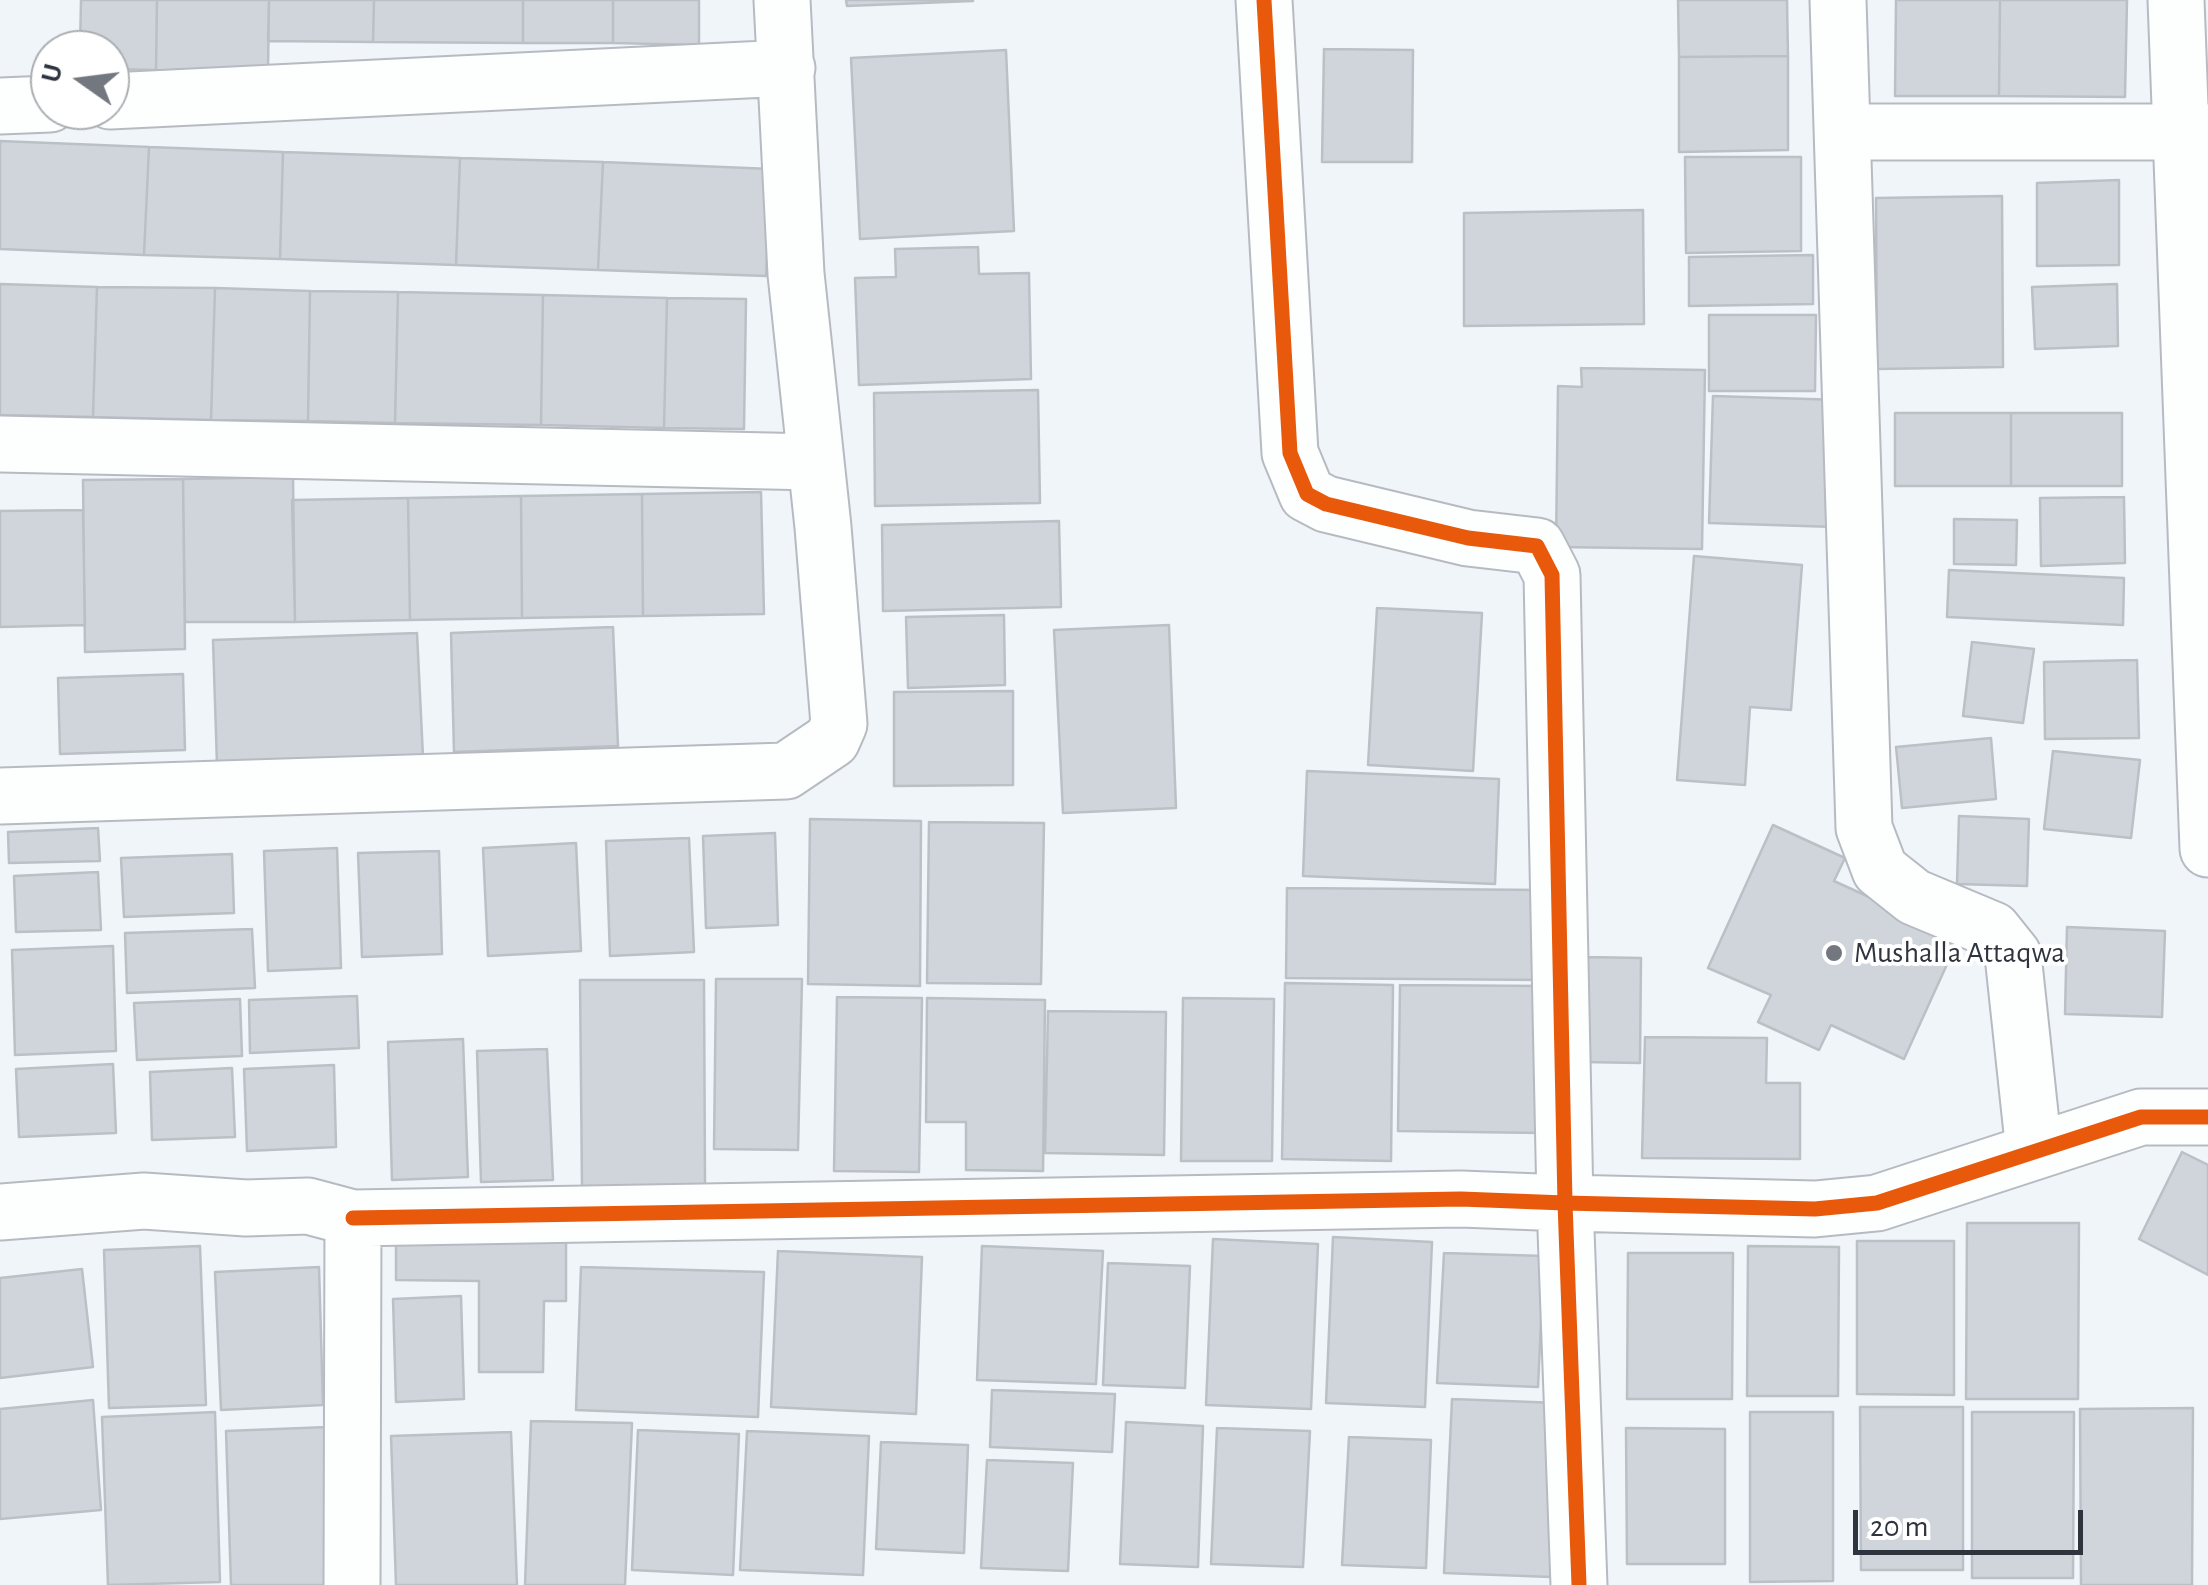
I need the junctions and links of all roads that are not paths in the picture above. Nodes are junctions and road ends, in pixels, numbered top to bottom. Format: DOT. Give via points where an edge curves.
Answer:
graph roads {
  1 [pos="782,0"];
  2 [pos="1264,0"];
  3 [pos="1838,0"];
  4 [pos="2176,0"];
  5 [pos="786,68"];
  6 [pos="130,100"];
  7 [pos="30,105"];
  8 [pos="0,106"];
  9 [pos="1844,132"];
  10 [pos="2194,132"];
  11 [pos="0,444"];
  12 [pos="815,462"];
  13 [pos="0,796"];
  14 [pos="2208,849"];
  15 [pos="2208,1117"];
  16 [pos="2034,1151"];
  17 [pos="1565,1204"];
  18 [pos="0,1212"];
  19 [pos="353,1218"];
  20 [pos="352,1585"];
  21 [pos="1579,1585"];
  1 -- 5 [label="street"];
  2 -- 17 [label="street" via="1290,453 1306,494 1468,538 1537,546 1552,575"];
  3 -- 9 [label="street"];
  4 -- 10 [label="street"];
  5 -- 6 [label="street"];
  5 -- 12 [label="street" via="796,274"];
  7 -- 8 [label="street"];
  9 -- 10 [label="street"];
  9 -- 16 [label="street" via="1864,828 1880,870 1914,897 1992,930 2013,955"];
  10 -- 14 [label="street"];
  11 -- 12 [label="street"];
  12 -- 13 [label="street" via="839,724 832,740 786,771"];
  15 -- 16 [label="street" via="2141,1116"];
  16 -- 17 [label="street" via="1877,1203 1815,1209"];
  17 -- 19 [label="street" via="1461,1199"];
  17 -- 21 [label="street"];
  18 -- 19 [label="street" via="144,1201 308,1206"];
  19 -- 20 [label="street"];
}
